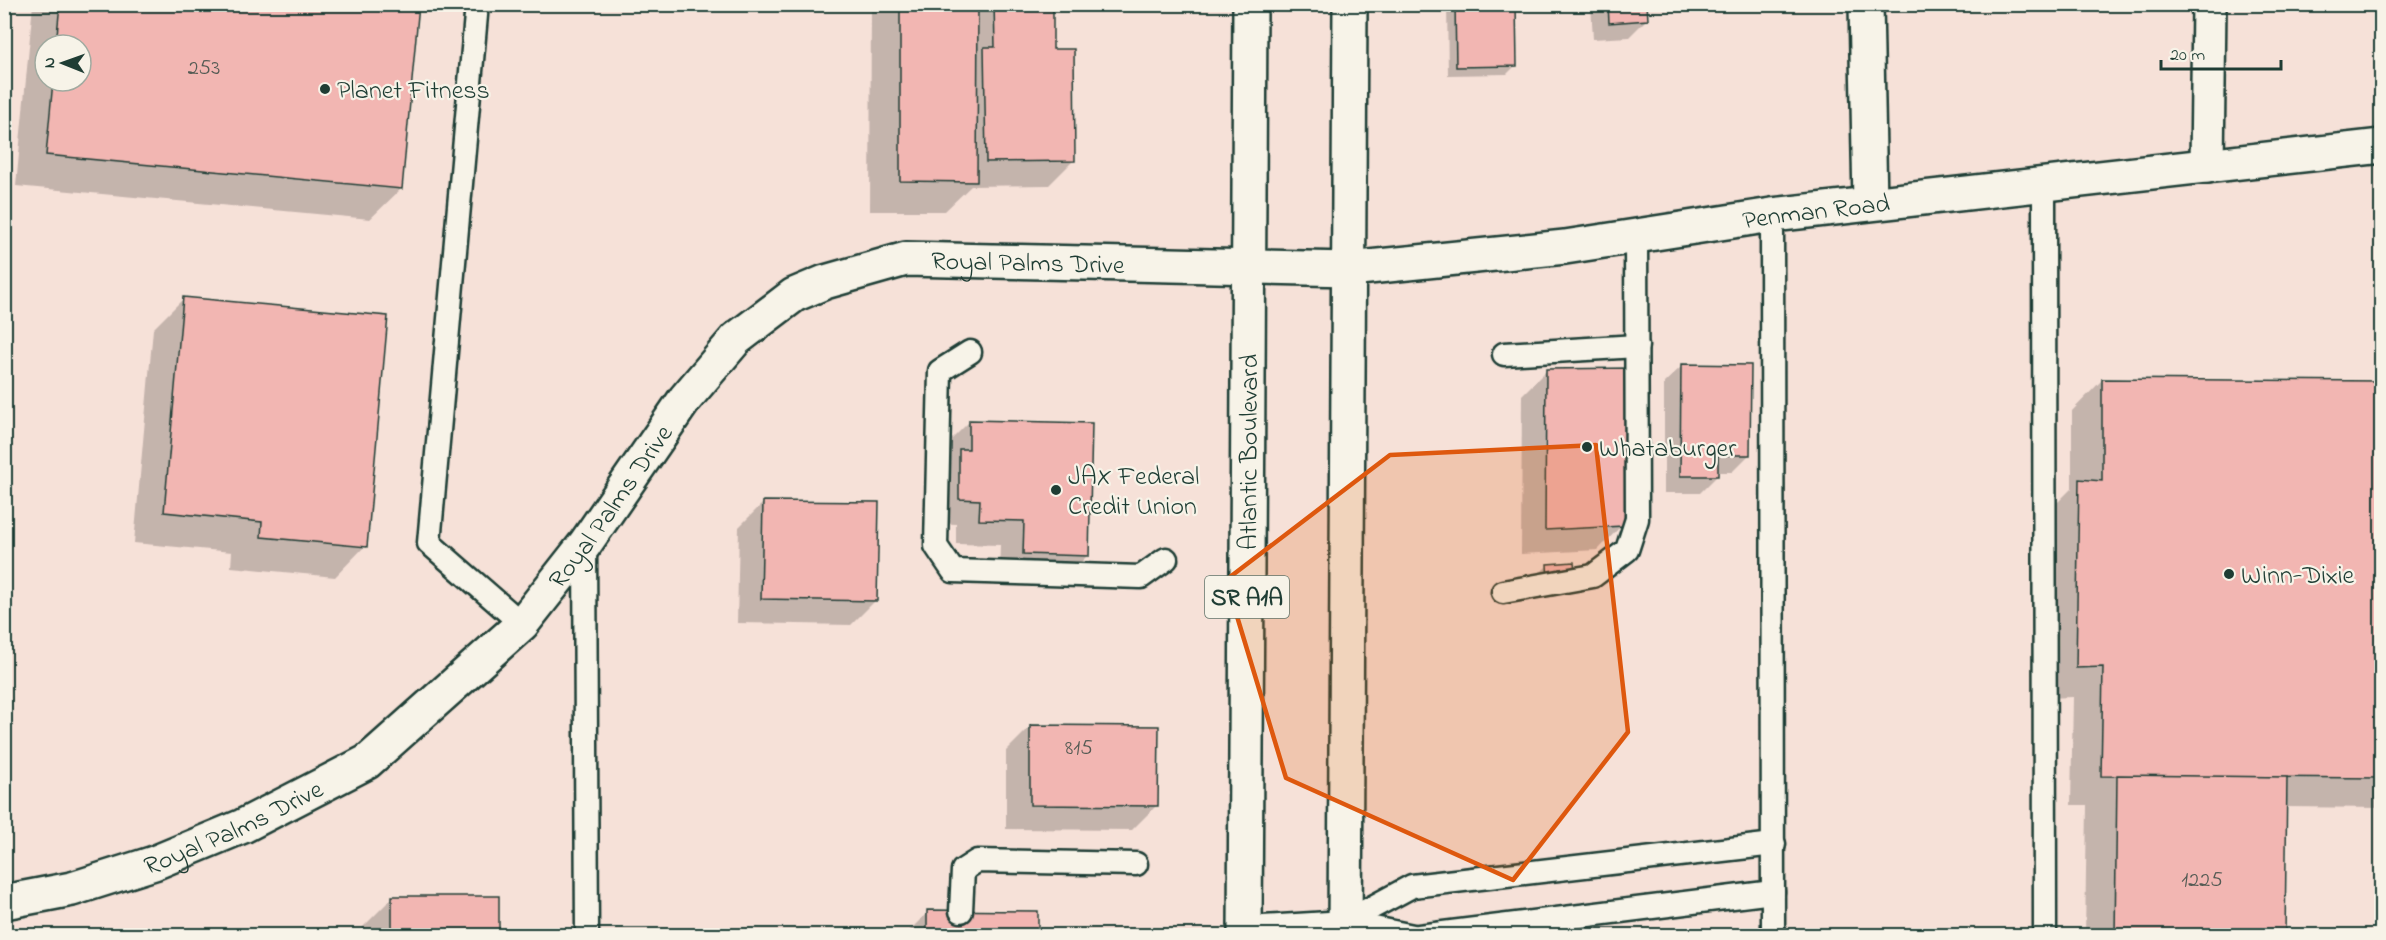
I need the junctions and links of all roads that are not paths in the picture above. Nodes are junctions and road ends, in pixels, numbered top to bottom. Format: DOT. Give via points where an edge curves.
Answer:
graph roads {
  1 [pos="477,4"];
  2 [pos="1250,4"];
  3 [pos="1350,4"];
  4 [pos="1866,4"];
  5 [pos="2208,4"];
  6 [pos="2382,146"];
  7 [pos="2207,165"];
  8 [pos="2044,186"];
  9 [pos="1870,203"];
  10 [pos="1772,215"];
  11 [pos="1636,236"];
  12 [pos="1250,266"];
  13 [pos="1349,269"];
  14 [pos="1637,346"];
  15 [pos="970,352"];
  16 [pos="1504,354"];
  17 [pos="585,544"];
  18 [pos="1166,559"];
  19 [pos="1503,592"];
  20 [pos="522,624"];
  21 [pos="1774,844"];
  22 [pos="1136,864"];
  23 [pos="1773,892"];
  24 [pos="4,902"];
  25 [pos="961,911"];
  26 [pos="1345,929"];
  27 [pos="1245,932"];
  28 [pos="587,936"];
  29 [pos="1413,936"];
  30 [pos="1419,936"];
  31 [pos="1773,936"];
  32 [pos="2045,936"];
  1 -- 20 [label="lane" via="429,543"];
  2 -- 12 [label="main road, Atlantic Boulevard / SR A1A"];
  3 -- 13 [label="main road"];
  4 -- 9 [label="main road"];
  5 -- 7 [label="main road"];
  6 -- 7 [label="main road, Penman Road"];
  7 -- 8 [label="main road, Penman Road"];
  8 -- 9 [label="main road, Penman Road"];
  8 -- 32 [label="lane"];
  9 -- 10 [label="main road, Penman Road"];
  10 -- 11 [label="main road, Penman Road"];
  10 -- 21 [label="lane"];
  11 -- 13 [label="main road, Penman Road"];
  11 -- 14 [label="lane"];
  12 -- 13 [label="main road, Penman Road"];
  12 -- 17 [label="main road, Royal Palms Drive" via="906,259 804,290 736,339 685,399"];
  12 -- 27 [label="main road, Atlantic Boulevard / SR A1A"];
  13 -- 26 [label="main road"];
  14 -- 16 [label="lane"];
  14 -- 19 [label="lane" via="1637,519 1627,550 1593,576"];
  15 -- 18 [label="lane" via="940,371 936,546 953,571 1141,577"];
  17 -- 20 [label="main road, Royal Palms Drive"];
  17 -- 28 [label="lane"];
  20 -- 24 [label="main road, Royal Palms Drive" via="367,762 243,826 154,863 72,889"];
  21 -- 23 [label="lane"];
  21 -- 26 [label="lane" via="1412,886"];
  22 -- 25 [label="lane" via="978,861 963,870"];
  23 -- 30 [label="lane"];
  23 -- 31 [label="lane"];
  26 -- 27 [label="lane"];
  26 -- 29 [label="lane"];
}
